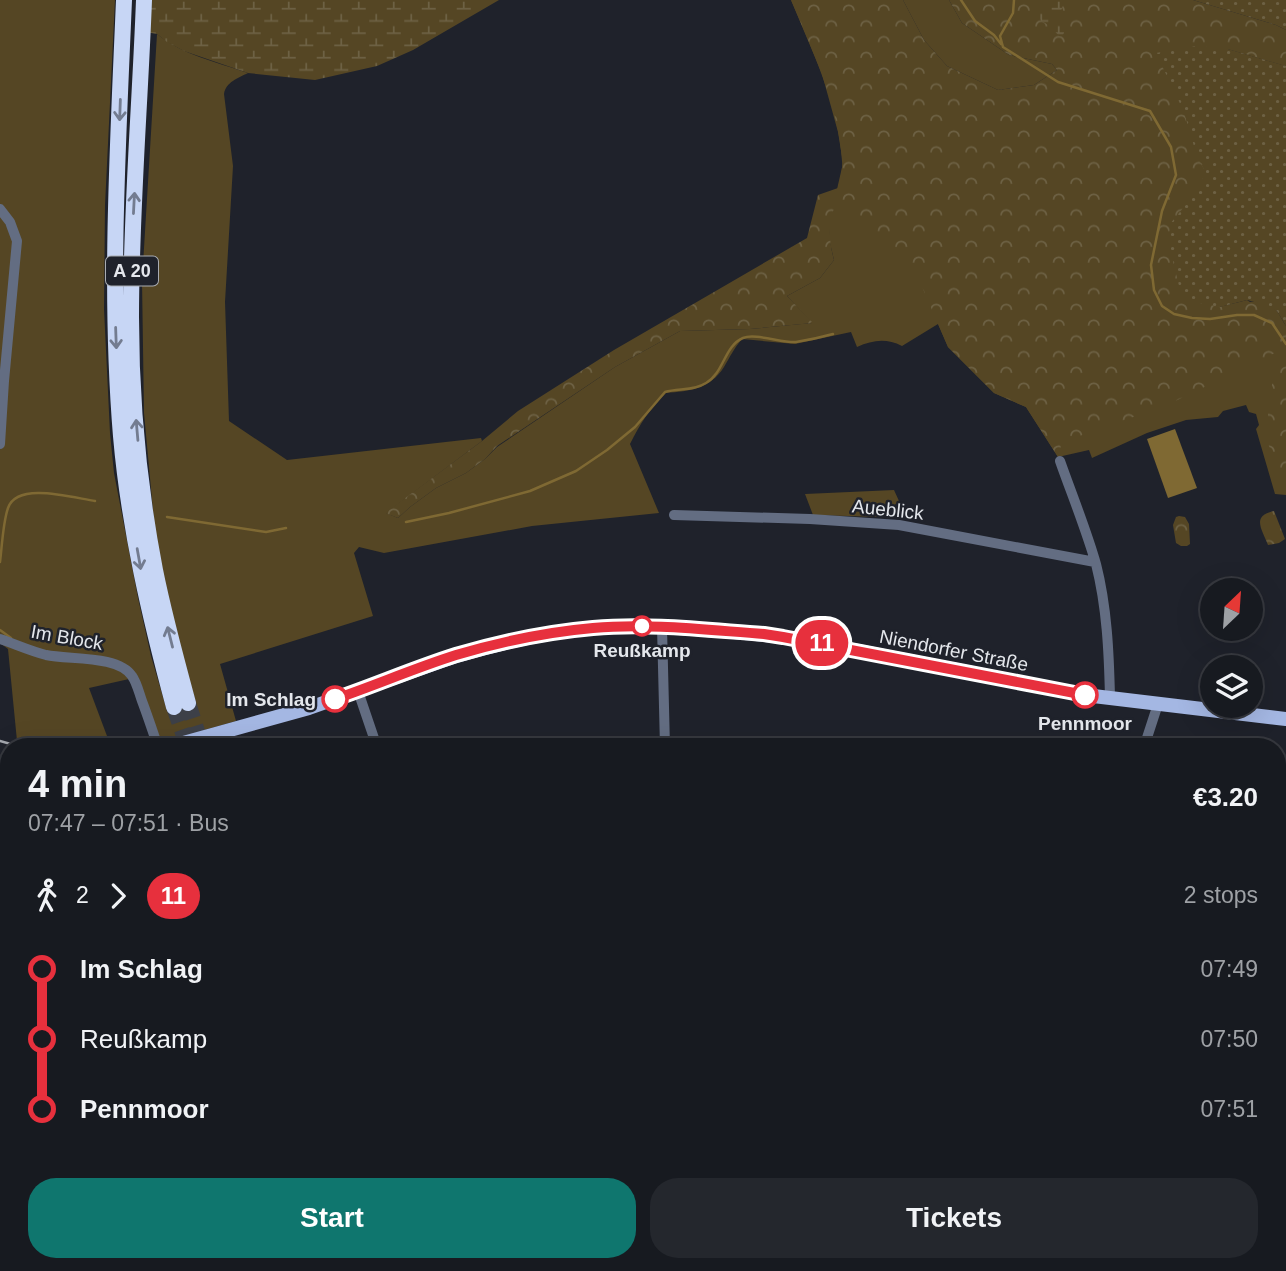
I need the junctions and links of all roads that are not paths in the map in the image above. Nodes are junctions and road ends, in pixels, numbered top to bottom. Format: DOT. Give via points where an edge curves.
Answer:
graph roads {
  1 [pos="124,0"];
  2 [pos="144,0"];
  3 [pos="0,209"];
  4 [pos="0,444"];
  5 [pos="1060,461"];
  6 [pos="674,515"];
  7 [pos="1095,562"];
  8 [pos="662,627"];
  9 [pos="0,639"];
  10 [pos="358,691"];
  11 [pos="1110,698"];
  12 [pos="1158,704"];
  13 [pos="1286,719"];
  14 [pos="155,738"];
  15 [pos="201,738"];
  16 [pos="374,738"];
  17 [pos="665,738"];
  18 [pos="1146,738"];
  1 -- 2 [label="highway, A 20, one-way" via="115,319 121,438 150,616 181,705 144,498 134,398 132,233"];
  3 -- 4 [label="street" via="17,241"];
  5 -- 7 [label="street"];
  6 -- 7 [label="street, Aueblick" via="899,525"];
  7 -- 11 [label="street" via="1106,622"];
  8 -- 10 [label="main road, Niendorfer Straße" via="541,635 456,656"];
  8 -- 11 [label="main road, Niendorfer Straße" via="802,640"];
  8 -- 17 [label="street"];
  9 -- 14 [label="street, Im Block" via="45,654 107,661 126,668 136,682"];
  10 -- 15 [label="main road, Niendorfer Straße"];
  10 -- 16 [label="street"];
  11 -- 12 [label="main road, Niendorfer Straße"];
  12 -- 13 [label="main road, Niendorfer Straße"];
  12 -- 18 [label="street"];
}
